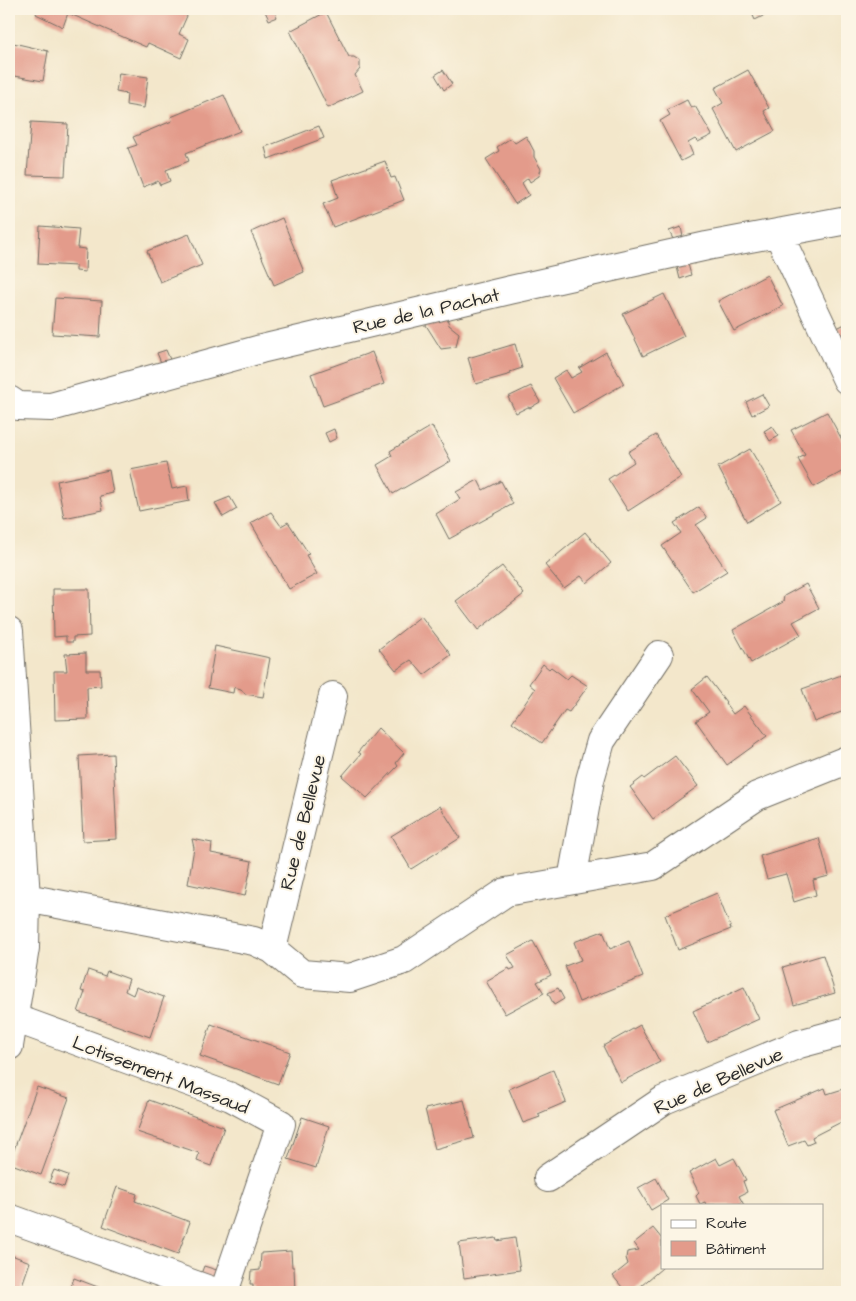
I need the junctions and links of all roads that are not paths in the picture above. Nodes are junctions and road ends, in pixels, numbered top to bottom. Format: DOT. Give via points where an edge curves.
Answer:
graph roads {
  1 [pos="847,220"];
  2 [pos="778,233"];
  3 [pos="847,380"];
  4 [pos="9,400"];
  5 [pos="9,631"];
  6 [pos="659,655"];
  7 [pos="333,696"];
  8 [pos="847,760"];
  9 [pos="572,880"];
  10 [pos="26,898"];
  11 [pos="272,949"];
  12 [pos="14,1018"];
  13 [pos="847,1032"];
  14 [pos="9,1046"];
  15 [pos="548,1178"];
  16 [pos="9,1218"];
  17 [pos="215,1292"];
  18 [pos="224,1292"];
  1 -- 2 [label="street, Rue de la Pachat"];
  2 -- 3 [label="street"];
  2 -- 4 [label="street, Rue de la Pachat" via="566,277 261,349 51,407 18,406"];
  5 -- 10 [label="street"];
  6 -- 9 [label="street" via="601,741 590,780"];
  7 -- 11 [label="street, Rue de Bellevue"];
  8 -- 9 [label="street" via="757,796 653,866"];
  9 -- 11 [label="street" via="506,892 404,960 350,978 302,974"];
  10 -- 11 [label="street" via="254,941"];
  10 -- 12 [label="street" via="25,948"];
  12 -- 14 [label="street"];
  12 -- 18 [label="street, Lotissement Massaud" via="231,1097 281,1124"];
  13 -- 15 [label="street, Rue de Bellevue" via="799,1044 664,1100"];
  16 -- 17 [label="street"];
}
